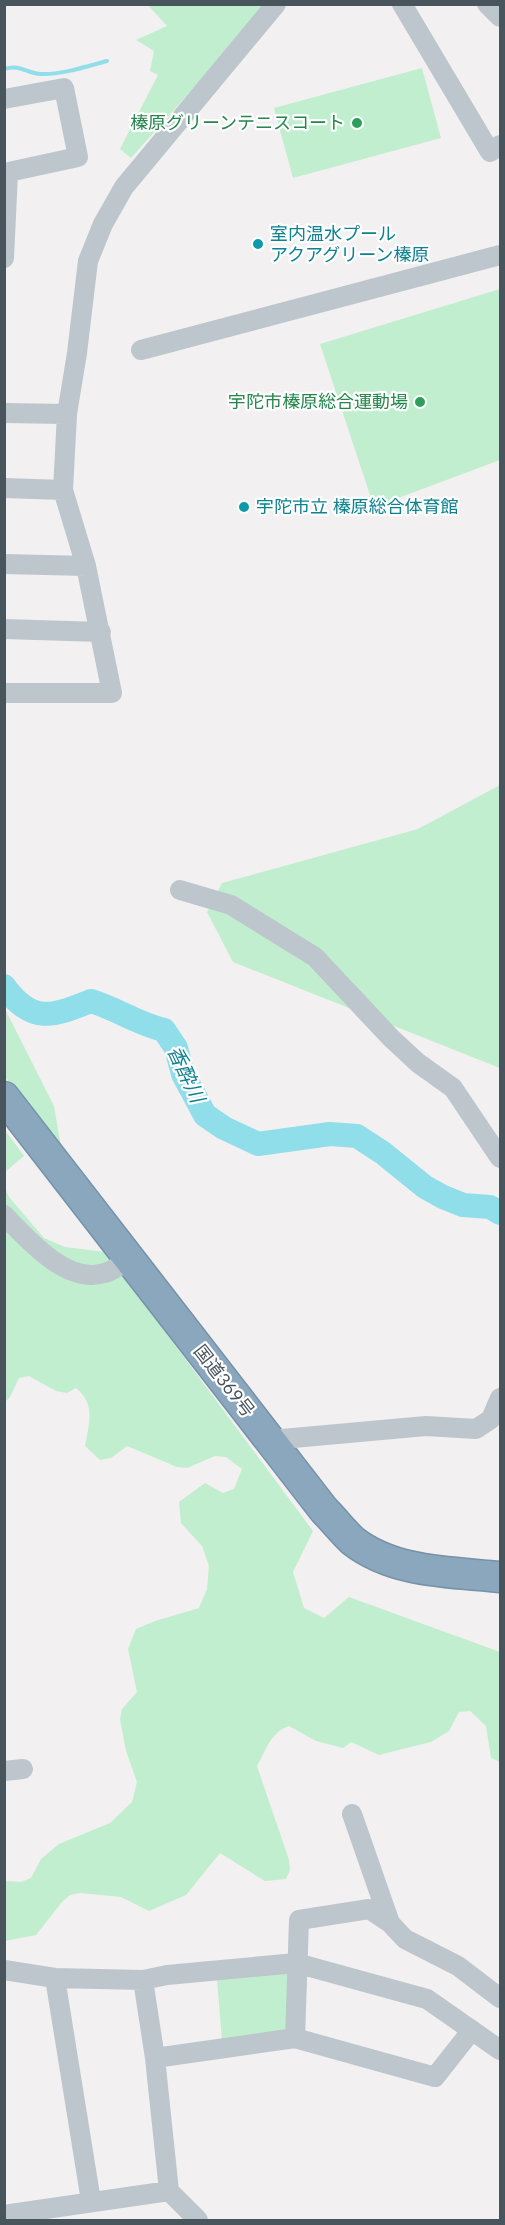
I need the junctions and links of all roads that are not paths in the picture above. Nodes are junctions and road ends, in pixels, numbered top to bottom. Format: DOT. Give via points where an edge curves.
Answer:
graph roads {
  1 [pos="276,4"];
  2 [pos="402,4"];
  3 [pos="487,4"];
  4 [pos="501,17"];
  5 [pos="4,99"];
  6 [pos="501,145"];
  7 [pos="6,173"];
  8 [pos="501,255"];
  9 [pos="4,258"];
  10 [pos="141,350"];
  11 [pos="4,413"];
  12 [pos="67,414"];
  13 [pos="4,488"];
  14 [pos="63,490"];
  15 [pos="4,564"];
  16 [pos="86,567"];
  17 [pos="4,629"];
  18 [pos="100,632"];
  19 [pos="4,693"];
  20 [pos="180,890"];
  21 [pos="4,1097"];
  22 [pos="501,1158"];
  23 [pos="4,1215"];
  24 [pos="129,1260"];
  25 [pos="501,1398"];
  26 [pos="270,1440"];
  27 [pos="501,1577"];
  28 [pos="352,1814"];
  29 [pos="390,1923"];
  30 [pos="296,1963"];
  31 [pos="4,1970"];
  32 [pos="55,1978"];
  33 [pos="143,1980"];
  34 [pos="501,1998"];
  35 [pos="472,2030"];
  36 [pos="295,2038"];
  37 [pos="501,2050"];
  38 [pos="155,2058"];
  39 [pos="170,2191"];
  40 [pos="91,2201"];
  41 [pos="4,2215"];
  42 [pos="198,2220"];
  1 -- 12 [label="street" via="124,188 103,224 88,261"];
  2 -- 6 [label="street" via="490,152"];
  3 -- 4 [label="street"];
  5 -- 7 [label="street" via="64,88 78,157"];
  7 -- 9 [label="street"];
  8 -- 10 [label="street"];
  11 -- 12 [label="street"];
  12 -- 14 [label="street"];
  13 -- 14 [label="street"];
  14 -- 16 [label="street"];
  15 -- 16 [label="street"];
  16 -- 18 [label="street"];
  17 -- 18 [label="street"];
  18 -- 19 [label="street" via="112,693"];
  20 -- 22 [label="street" via="231,905 315,957 418,1063 453,1088"];
  21 -- 24 [label="highway, 国道369号"];
  23 -- 24 [label="street" via="46,1256 82,1275 104,1273"];
  24 -- 26 [label="highway, 国道369号"];
  25 -- 26 [label="street" via="491,1419 476,1429 426,1426"];
  26 -- 27 [label="highway, 国道369号" via="353,1541 416,1569"];
  28 -- 29 [label="street"];
  29 -- 30 [label="street" via="369,1908 299,1920"];
  29 -- 34 [label="street" via="405,1939 458,1966"];
  30 -- 33 [label="street"];
  30 -- 35 [label="street" via="427,1999"];
  30 -- 36 [label="street"];
  31 -- 32 [label="street"];
  32 -- 33 [label="street"];
  32 -- 40 [label="street"];
  33 -- 38 [label="street"];
  35 -- 36 [label="street" via="435,2077"];
  35 -- 37 [label="street"];
  36 -- 38 [label="street"];
  38 -- 39 [label="street"];
  39 -- 40 [label="street"];
  39 -- 42 [label="street"];
  40 -- 41 [label="street"];
}
